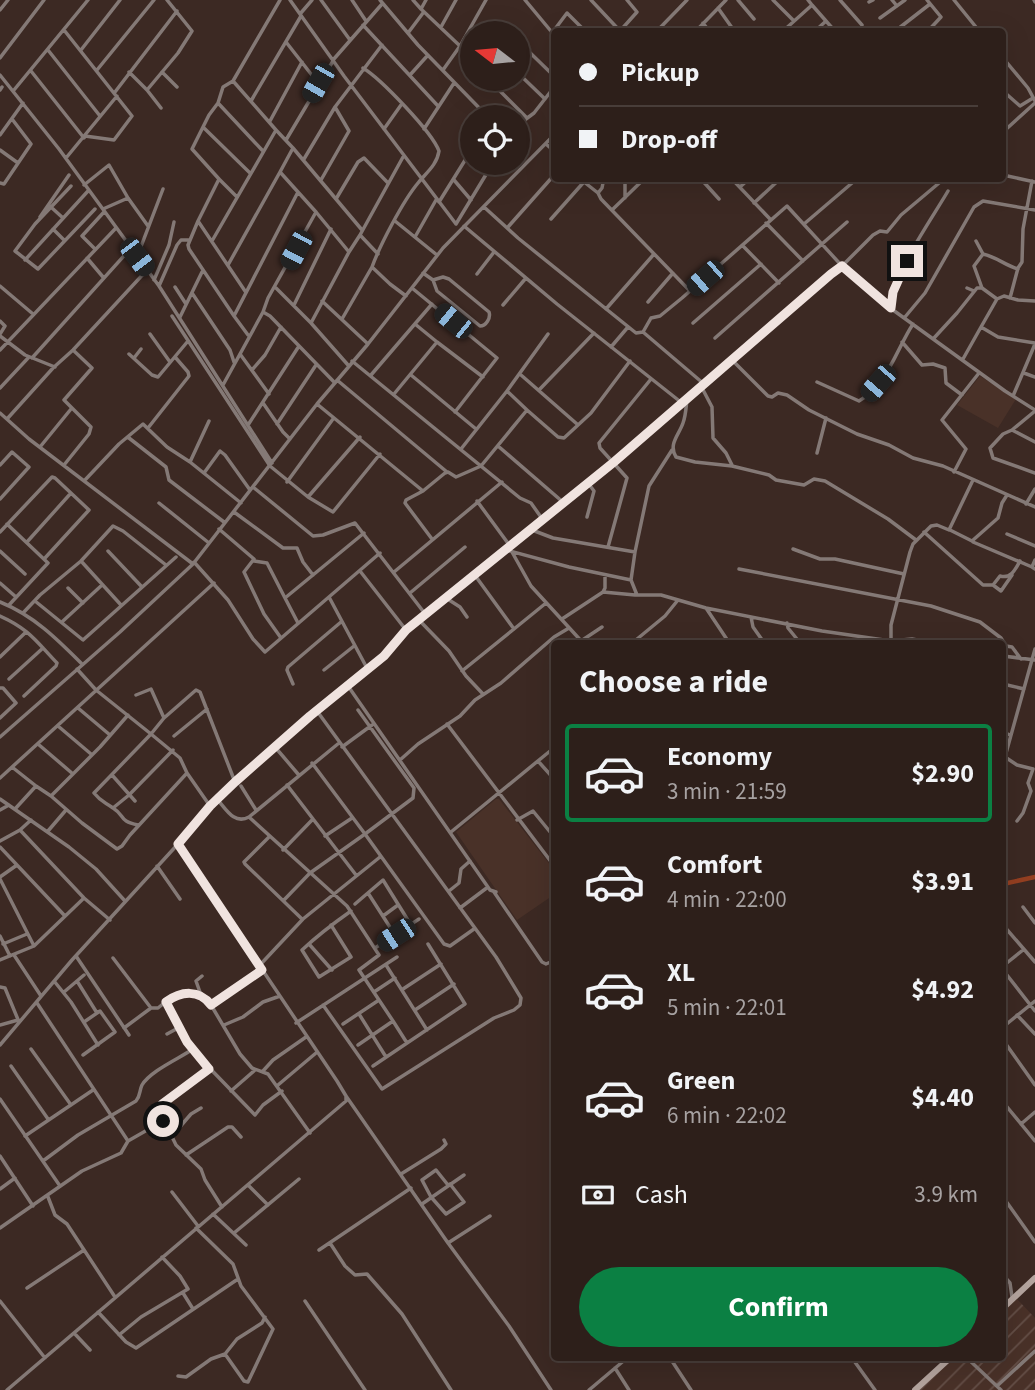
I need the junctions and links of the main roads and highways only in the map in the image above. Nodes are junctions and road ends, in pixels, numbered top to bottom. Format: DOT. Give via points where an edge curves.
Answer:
graph roads {
  1 [pos="1035,1279"];
  2 [pos="1006,1305"];
  3 [pos="947,1361"];
  4 [pos="915,1390"];
  1 -- 2 [label="main road"];
  3 -- 4 [label="main road"];
}
